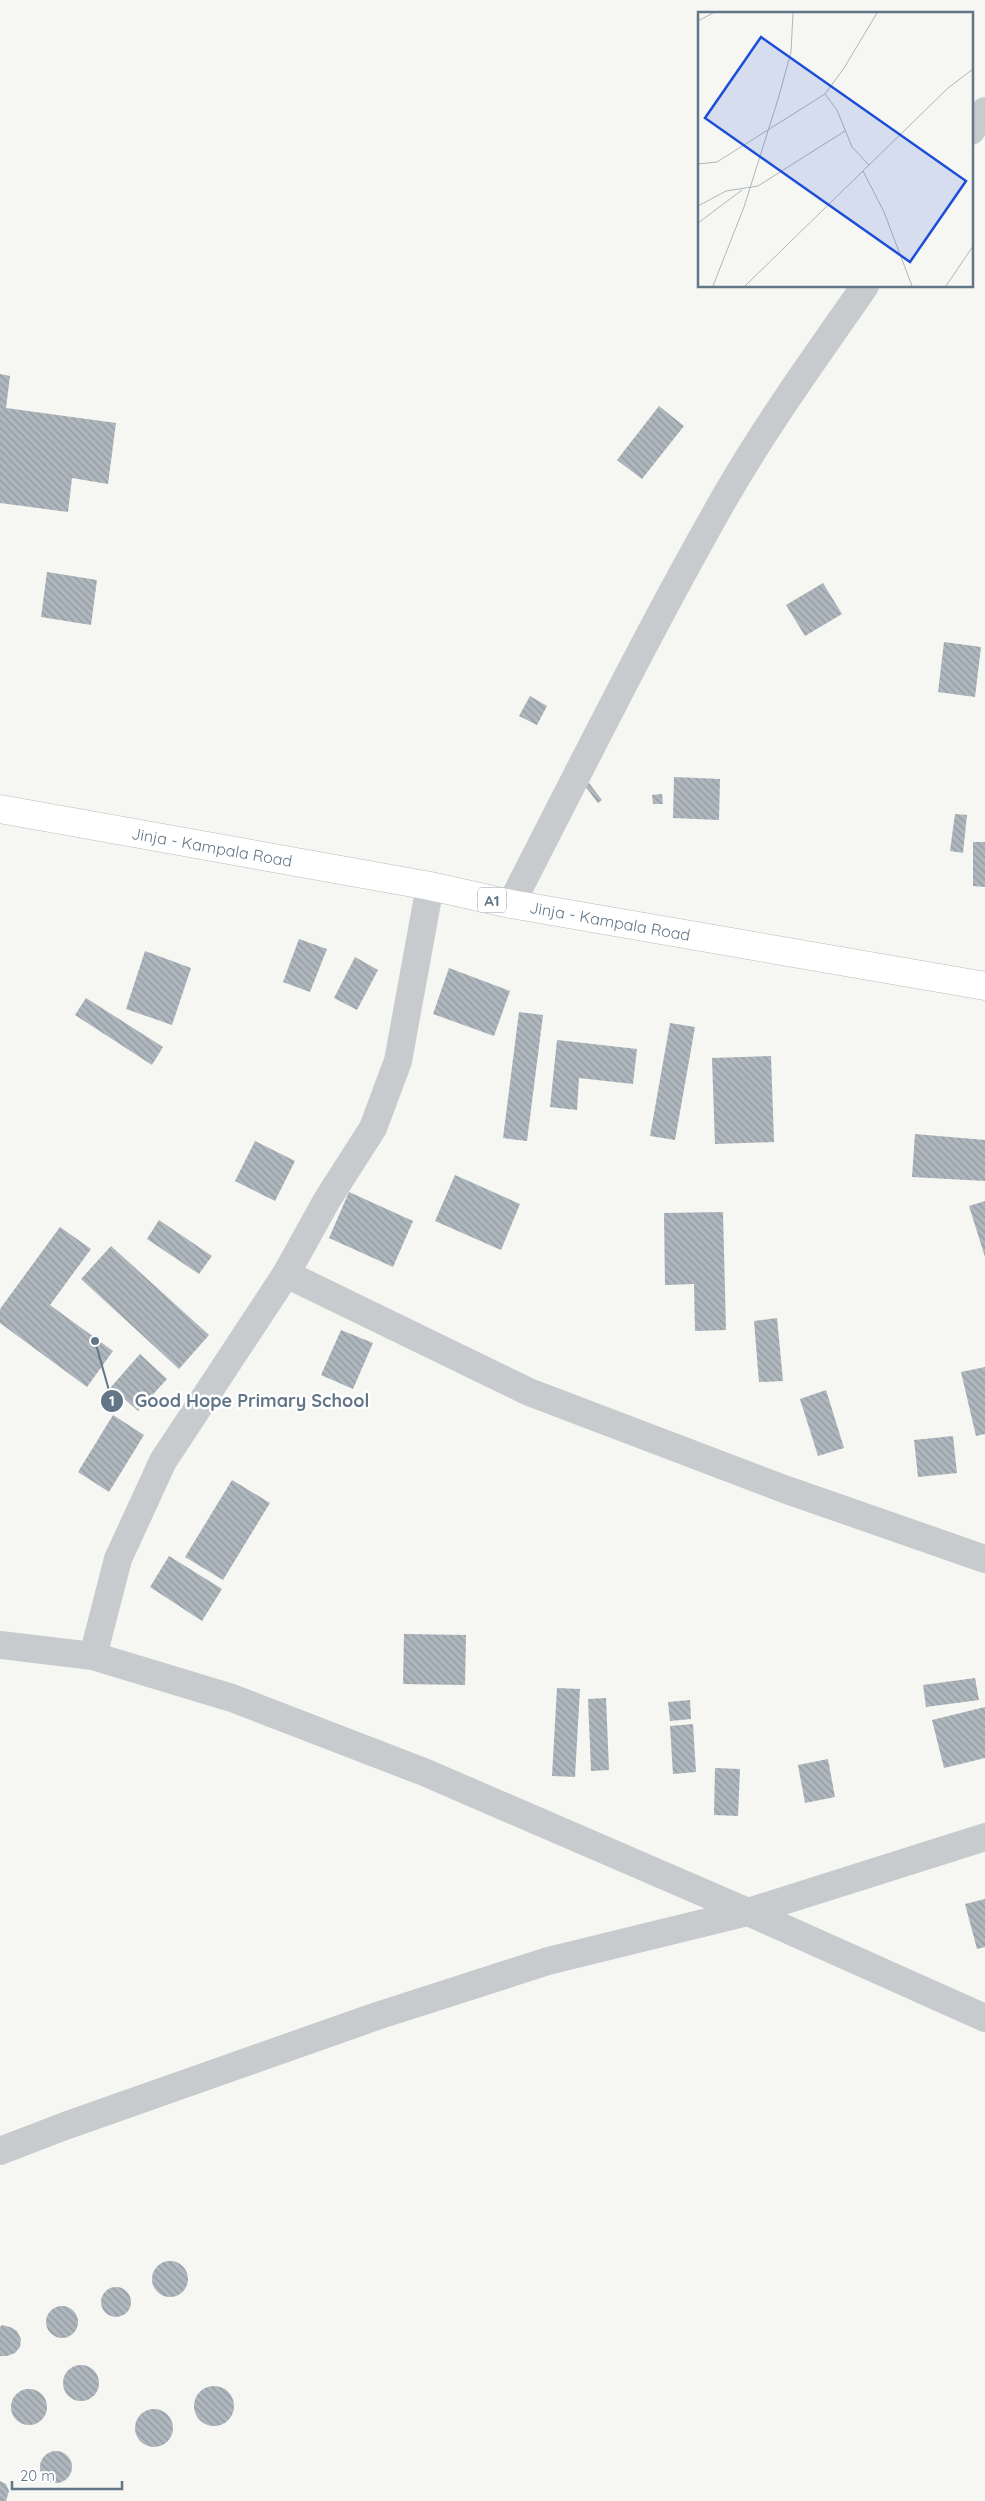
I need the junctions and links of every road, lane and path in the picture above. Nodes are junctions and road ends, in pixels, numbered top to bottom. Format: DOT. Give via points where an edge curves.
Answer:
graph roads {
  1 [pos="985,112"];
  2 [pos="972,131"];
  3 [pos="864,288"];
  4 [pos="0,809"];
  5 [pos="430,886"];
  6 [pos="511,904"];
  7 [pos="985,986"];
  8 [pos="286,1274"];
  9 [pos="985,1559"];
  10 [pos="0,1645"];
  11 [pos="93,1656"];
  12 [pos="985,1837"];
  13 [pos="748,1912"];
  14 [pos="985,2018"];
  15 [pos="0,2151"];
  1 -- 2 [label="street"];
  3 -- 6 [label="street" via="726,495 661,611"];
  4 -- 5 [label="highway, Jinja - Kampala Road / A1"];
  5 -- 6 [label="highway, Jinja - Kampala Road / A1"];
  5 -- 8 [label="street" via="398,1061 373,1128 327,1200"];
  6 -- 7 [label="highway, Jinja - Kampala Road / A1"];
  8 -- 9 [label="street" via="529,1392 784,1489"];
  8 -- 11 [label="street" via="163,1461 118,1559"];
  10 -- 11 [label="street"];
  11 -- 13 [label="street" via="232,1698 424,1772"];
  12 -- 13 [label="street"];
  13 -- 14 [label="street"];
  13 -- 15 [label="street" via="548,1961 339,2029"];
}
